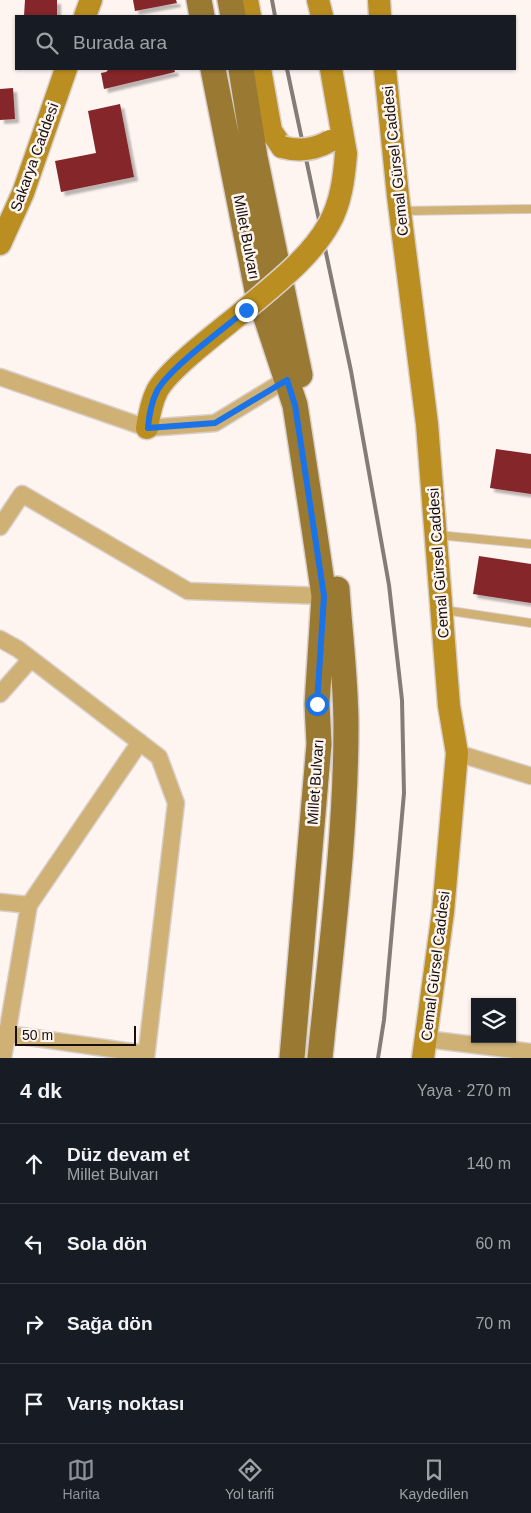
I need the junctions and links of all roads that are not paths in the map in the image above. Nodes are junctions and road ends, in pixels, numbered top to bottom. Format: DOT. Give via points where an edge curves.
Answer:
graph roads {
  1 [pos="90,0"];
  2 [pos="199,0"];
  3 [pos="230,0"];
  4 [pos="247,0"];
  5 [pos="318,0"];
  6 [pos="378,0"];
  7 [pos="85,15"];
  8 [pos="202,15"];
  9 [pos="233,15"];
  10 [pos="250,15"];
  11 [pos="322,15"];
  12 [pos="380,15"];
  13 [pos="66,70"];
  14 [pos="213,70"];
  15 [pos="241,70"];
  16 [pos="260,70"];
  17 [pos="331,70"];
  18 [pos="385,70"];
  19 [pos="339,140"];
  20 [pos="531,209"];
  21 [pos="400,211"];
  22 [pos="0,244"];
  23 [pos="0,377"];
  24 [pos="287,380"];
  25 [pos="148,428"];
  26 [pos="0,527"];
  27 [pos="437,535"];
  28 [pos="531,544"];
  29 [pos="324,596"];
  30 [pos="442,610"];
  31 [pos="531,623"];
  32 [pos="0,639"];
  33 [pos="31,659"];
  34 [pos="0,694"];
  35 [pos="140,742"];
  36 [pos="457,753"];
  37 [pos="531,776"];
  38 [pos="0,902"];
  39 [pos="29,905"];
  40 [pos="4,1033"];
  41 [pos="424,1049"];
  42 [pos="531,1052"];
  43 [pos="146,1056"];
  44 [pos="3,1058"];
  45 [pos="292,1058"];
  46 [pos="320,1058"];
  1 -- 7 [label="street"];
  2 -- 8 [label="main road"];
  3 -- 9 [label="main road"];
  4 -- 10 [label="street"];
  5 -- 11 [label="street"];
  6 -- 12 [label="street"];
  13 -- 22 [label="street, Sakarya Caddesi" via="23,193"];
  14 -- 24 [label="main road, Millet Bulvarı" via="257,290"];
  15 -- 46 [label="main road, Millet Bulvarı" via="255,157 326,497 337,582 346,723 345,772 341,856"];
  16 -- 19 [label="street, bridge" via="271,131 282,147 308,150"];
  17 -- 19 [label="street"];
  18 -- 21 [label="street, Cemal Gürsel Caddesi"];
  19 -- 25 [label="street, bridge" via="344,180 329,225 304,257 182,363 158,388"];
  20 -- 21 [label="lane"];
  21 -- 27 [label="street, Cemal Gürsel Caddesi" via="427,424"];
  23 -- 25 [label="street"];
  24 -- 25 [label="street" via="215,423"];
  24 -- 29 [label="main road, Millet Bulvarı" via="295,405"];
  26 -- 29 [label="street" via="22,494 188,591"];
  27 -- 28 [label="lane"];
  27 -- 30 [label="street, Cemal Gürsel Caddesi"];
  29 -- 45 [label="main road, Millet Bulvarı" via="317,704 319,744"];
  30 -- 31 [label="lane"];
  30 -- 36 [label="street, Cemal Gürsel Caddesi" via="449,706"];
  32 -- 33 [label="street"];
  33 -- 34 [label="street"];
  33 -- 35 [label="street"];
  35 -- 39 [label="street"];
  35 -- 43 [label="street" via="159,757 176,803"];
  36 -- 37 [label="street"];
  36 -- 41 [label="street, Cemal Gürsel Caddesi" via="443,912"];
  38 -- 39 [label="street"];
  39 -- 40 [label="street"];
  40 -- 43 [label="street"];
  40 -- 44 [label="street"];
  41 -- 42 [label="street"];
}
